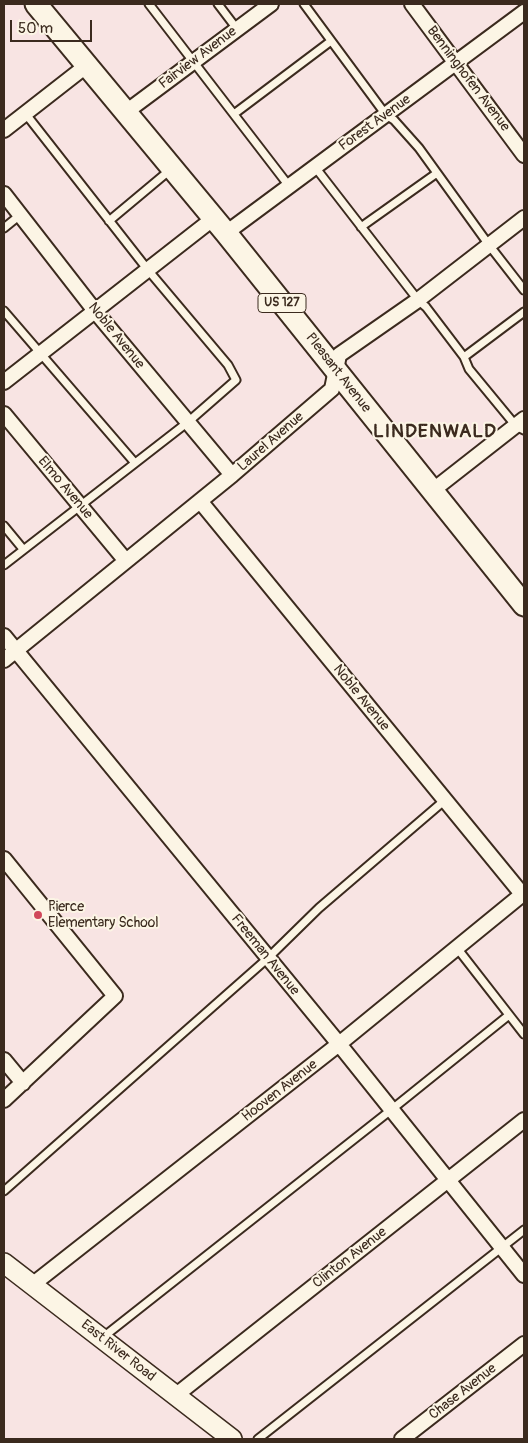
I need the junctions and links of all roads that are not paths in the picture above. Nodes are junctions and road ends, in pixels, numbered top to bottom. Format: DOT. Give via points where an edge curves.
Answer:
graph roads {
  1 [pos="36,4"];
  2 [pos="149,4"];
  3 [pos="218,4"];
  4 [pos="271,4"];
  5 [pos="304,4"];
  6 [pos="412,4"];
  7 [pos="518,4"];
  8 [pos="524,12"];
  9 [pos="237,29"];
  10 [pos="331,41"];
  11 [pos="194,61"];
  12 [pos="456,63"];
  13 [pos="86,66"];
  14 [pos="126,112"];
  15 [pos="25,114"];
  16 [pos="234,114"];
  17 [pos="386,115"];
  18 [pos="6,124"];
  19 [pos="524,155"];
  20 [pos="315,167"];
  21 [pos="172,168"];
  22 [pos="437,173"];
  23 [pos="289,186"];
  24 [pos="4,194"];
  25 [pos="20,215"];
  26 [pos="524,218"];
  27 [pos="109,221"];
  28 [pos="220,226"];
  29 [pos="4,228"];
  30 [pos="362,228"];
  31 [pos="489,245"];
  32 [pos="148,270"];
  33 [pos="524,290"];
  34 [pos="418,300"];
  35 [pos="4,311"];
  36 [pos="95,311"];
  37 [pos="524,312"];
  38 [pos="40,354"];
  39 [pos="464,357"];
  40 [pos="336,370"];
  41 [pos="4,382"];
  42 [pos="4,414"];
  43 [pos="188,422"];
  44 [pos="521,425"];
  45 [pos="135,463"];
  46 [pos="232,475"];
  47 [pos="432,491"];
  48 [pos="200,501"];
  49 [pos="80,506"];
  50 [pos="4,526"];
  51 [pos="23,549"];
  52 [pos="126,561"];
  53 [pos="4,565"];
  54 [pos="524,604"];
  55 [pos="4,636"];
  56 [pos="16,651"];
  57 [pos="4,660"];
  58 [pos="445,800"];
  59 [pos="4,859"];
  60 [pos="523,894"];
  61 [pos="457,948"];
  62 [pos="268,958"];
  63 [pos="509,1015"];
  64 [pos="524,1034"];
  65 [pos="339,1044"];
  66 [pos="4,1060"];
  67 [pos="23,1084"];
  68 [pos="4,1100"];
  69 [pos="391,1110"];
  70 [pos="524,1120"];
  71 [pos="447,1181"];
  72 [pos="4,1191"];
  73 [pos="524,1230"];
  74 [pos="502,1248"];
  75 [pos="4,1263"];
  76 [pos="524,1275"];
  77 [pos="32,1285"];
  78 [pos="101,1339"];
  79 [pos="524,1344"];
  80 [pos="175,1396"];
  81 [pos="232,1439"];
  82 [pos="258,1439"];
  83 [pos="402,1439"];
  1 -- 13 [label="main road, Pleasant Avenue / US 127"];
  2 -- 11 [label="lane"];
  3 -- 9 [label="lane"];
  4 -- 9 [label="street, Fairview Avenue"];
  5 -- 10 [label="lane"];
  6 -- 12 [label="street, Benninghofen Avenue"];
  7 -- 8 [label="lane"];
  8 -- 12 [label="street, Forest Avenue"];
  9 -- 11 [label="street, Fairview Avenue"];
  10 -- 16 [label="lane"];
  10 -- 17 [label="lane"];
  11 -- 14 [label="street, Fairview Avenue"];
  11 -- 16 [label="lane"];
  12 -- 17 [label="street, Forest Avenue"];
  12 -- 19 [label="street, Benninghofen Avenue"];
  13 -- 14 [label="main road, Pleasant Avenue / US 127"];
  13 -- 15 [label="street"];
  14 -- 21 [label="main road, Pleasant Avenue / US 127"];
  15 -- 18 [label="street"];
  15 -- 27 [label="lane"];
  16 -- 23 [label="lane"];
  17 -- 20 [label="street, Forest Avenue"];
  17 -- 22 [label="lane" via="419,148"];
  20 -- 23 [label="street, Forest Avenue"];
  20 -- 30 [label="lane"];
  21 -- 27 [label="lane"];
  21 -- 28 [label="main road, Pleasant Avenue / US 127"];
  22 -- 30 [label="lane"];
  22 -- 31 [label="lane"];
  23 -- 28 [label="street, Forest Avenue"];
  24 -- 25 [label="street, Noble Avenue"];
  25 -- 29 [label="lane"];
  25 -- 36 [label="street, Noble Avenue"];
  26 -- 31 [label="street, Laurel Avenue"];
  27 -- 32 [label="lane"];
  28 -- 32 [label="street, Forest Avenue"];
  28 -- 40 [label="main road, Pleasant Avenue / US 127"];
  30 -- 34 [label="lane"];
  31 -- 33 [label="lane"];
  31 -- 34 [label="street, Laurel Avenue"];
  32 -- 36 [label="street, Forest Avenue"];
  32 -- 43 [label="lane" via="228,365 236,380"];
  34 -- 39 [label="lane"];
  34 -- 40 [label="street, Laurel Avenue" via="339,355"];
  35 -- 38 [label="lane"];
  36 -- 38 [label="street, Forest Avenue"];
  36 -- 43 [label="street, Noble Avenue"];
  37 -- 39 [label="lane"];
  38 -- 41 [label="street, Forest Avenue"];
  38 -- 45 [label="lane"];
  39 -- 44 [label="lane" via="469,369"];
  40 -- 46 [label="street, Laurel Avenue" via="332,389"];
  40 -- 47 [label="main road, Pleasant Avenue / US 127"];
  42 -- 49 [label="street, Elmo Avenue"];
  43 -- 45 [label="lane"];
  43 -- 46 [label="street, Noble Avenue"];
  44 -- 47 [label="street"];
  45 -- 49 [label="lane"];
  46 -- 48 [label="street, Laurel Avenue"];
  47 -- 54 [label="main road, Pleasant Avenue / US 127"];
  48 -- 52 [label="street, Laurel Avenue"];
  48 -- 58 [label="street, Noble Avenue"];
  49 -- 51 [label="lane"];
  49 -- 52 [label="street, Elmo Avenue"];
  50 -- 51 [label="lane"];
  51 -- 53 [label="lane"];
  52 -- 56 [label="street, Laurel Avenue"];
  55 -- 56 [label="street, Freeman Avenue"];
  56 -- 57 [label="street, Laurel Avenue"];
  56 -- 62 [label="street, Freeman Avenue"];
  58 -- 60 [label="street, Noble Avenue"];
  58 -- 62 [label="lane" via="319,908"];
  59 -- 67 [label="street" via="115,996"];
  60 -- 61 [label="street, Hooven Avenue"];
  61 -- 63 [label="lane"];
  61 -- 65 [label="street, Hooven Avenue"];
  62 -- 65 [label="street, Freeman Avenue"];
  62 -- 72 [label="lane"];
  63 -- 64 [label="lane"];
  63 -- 69 [label="lane"];
  65 -- 69 [label="street, Freeman Avenue"];
  65 -- 77 [label="street, Hooven Avenue"];
  66 -- 67 [label="street"];
  67 -- 68 [label="street"];
  69 -- 71 [label="street, Freeman Avenue"];
  69 -- 78 [label="lane"];
  70 -- 71 [label="street, Clinton Avenue"];
  71 -- 74 [label="street, Freeman Avenue"];
  71 -- 80 [label="street, Clinton Avenue"];
  73 -- 74 [label="lane"];
  74 -- 76 [label="street, Freeman Avenue"];
  74 -- 82 [label="lane"];
  75 -- 77 [label="street, East River Road"];
  77 -- 78 [label="street, East River Road"];
  78 -- 80 [label="street, East River Road"];
  79 -- 83 [label="street, Chase Avenue"];
  80 -- 81 [label="street, East River Road"];
}
